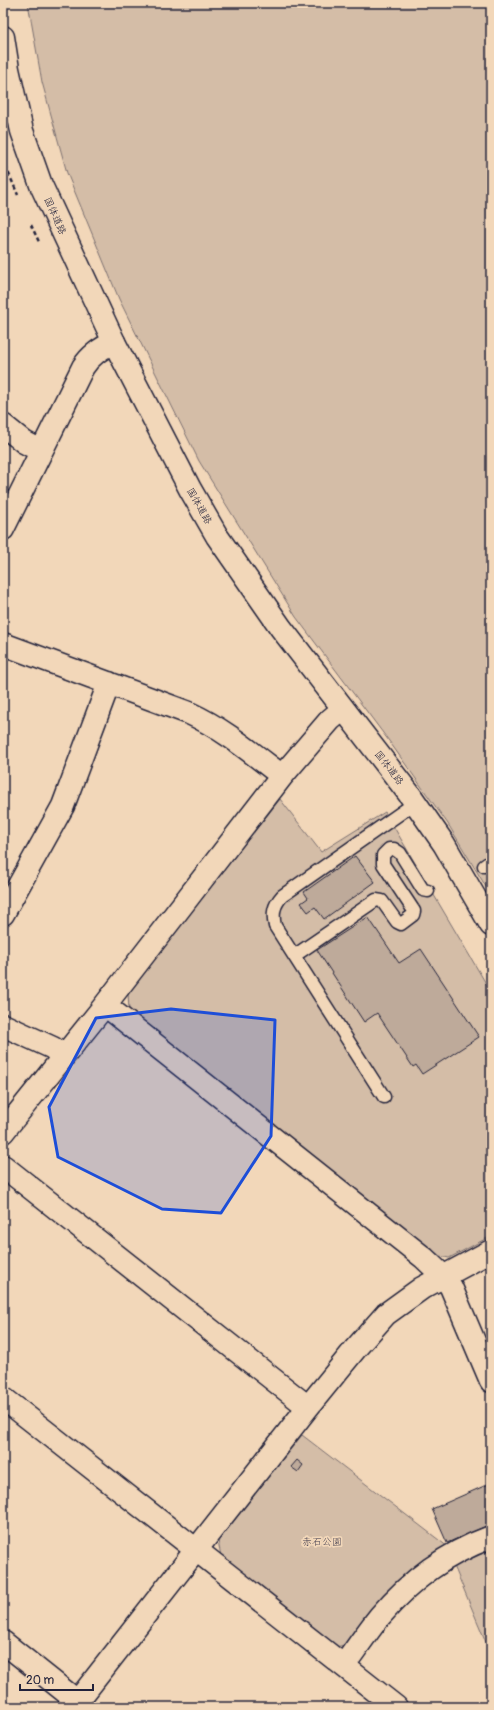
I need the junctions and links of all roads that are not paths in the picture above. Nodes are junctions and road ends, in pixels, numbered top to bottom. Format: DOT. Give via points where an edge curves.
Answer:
graph roads {
  1 [pos="3,37"];
  2 [pos="6,70"];
  3 [pos="114,342"];
  4 [pos="3,425"];
  5 [pos="41,450"];
  6 [pos="3,530"];
  7 [pos="3,644"];
  8 [pos="109,683"];
  9 [pos="342,709"];
  10 [pos="282,776"];
  11 [pos="415,803"];
  12 [pos="428,891"];
  13 [pos="3,914"];
  14 [pos="491,925"];
  15 [pos="294,956"];
  16 [pos="105,1005"];
  17 [pos="3,1025"];
  18 [pos="62,1057"];
  19 [pos="384,1097"];
  20 [pos="3,1132"];
  21 [pos="3,1166"];
  22 [pos="491,1251"];
  23 [pos="444,1277"];
  24 [pos="491,1380"];
  25 [pos="3,1398"];
  26 [pos="308,1407"];
  27 [pos="491,1537"];
  28 [pos="196,1550"];
  29 [pos="3,1642"];
  30 [pos="344,1665"];
  31 [pos="75,1704"];
  32 [pos="396,1707"];
  1 -- 2 [label="street, 国体道路"];
  2 -- 3 [label="street, 国体道路" via="22,131 41,185"];
  3 -- 5 [label="street" via="98,350 83,367"];
  3 -- 9 [label="street, 国体道路" via="168,448 217,536 281,628"];
  4 -- 5 [label="street" via="24,442"];
  5 -- 6 [label="street"];
  7 -- 8 [label="street"];
  8 -- 10 [label="street" via="207,722 238,741"];
  8 -- 13 [label="street" via="63,806"];
  9 -- 10 [label="street"];
  9 -- 11 [label="street, 国体道路"];
  10 -- 16 [label="street"];
  11 -- 14 [label="street, 国体道路" via="448,851"];
  11 -- 15 [label="lane" via="276,902 272,915 274,926"];
  12 -- 15 [label="lane" via="423,890 400,853 394,849 389,850 383,855 383,864 414,911 413,915 401,924 396,922 382,901 376,900"];
  15 -- 19 [label="lane"];
  16 -- 18 [label="street"];
  16 -- 23 [label="street" via="424,1258"];
  17 -- 18 [label="street" via="53,1048"];
  18 -- 20 [label="street"];
  21 -- 26 [label="street"];
  22 -- 23 [label="street"];
  23 -- 24 [label="street" via="457,1300"];
  23 -- 26 [label="street" via="422,1288 386,1314"];
  25 -- 28 [label="street"];
  26 -- 28 [label="street"];
  27 -- 30 [label="street" via="434,1565 403,1591"];
  28 -- 30 [label="street"];
  28 -- 31 [label="street"];
  29 -- 31 [label="street"];
  30 -- 32 [label="street"];
}
